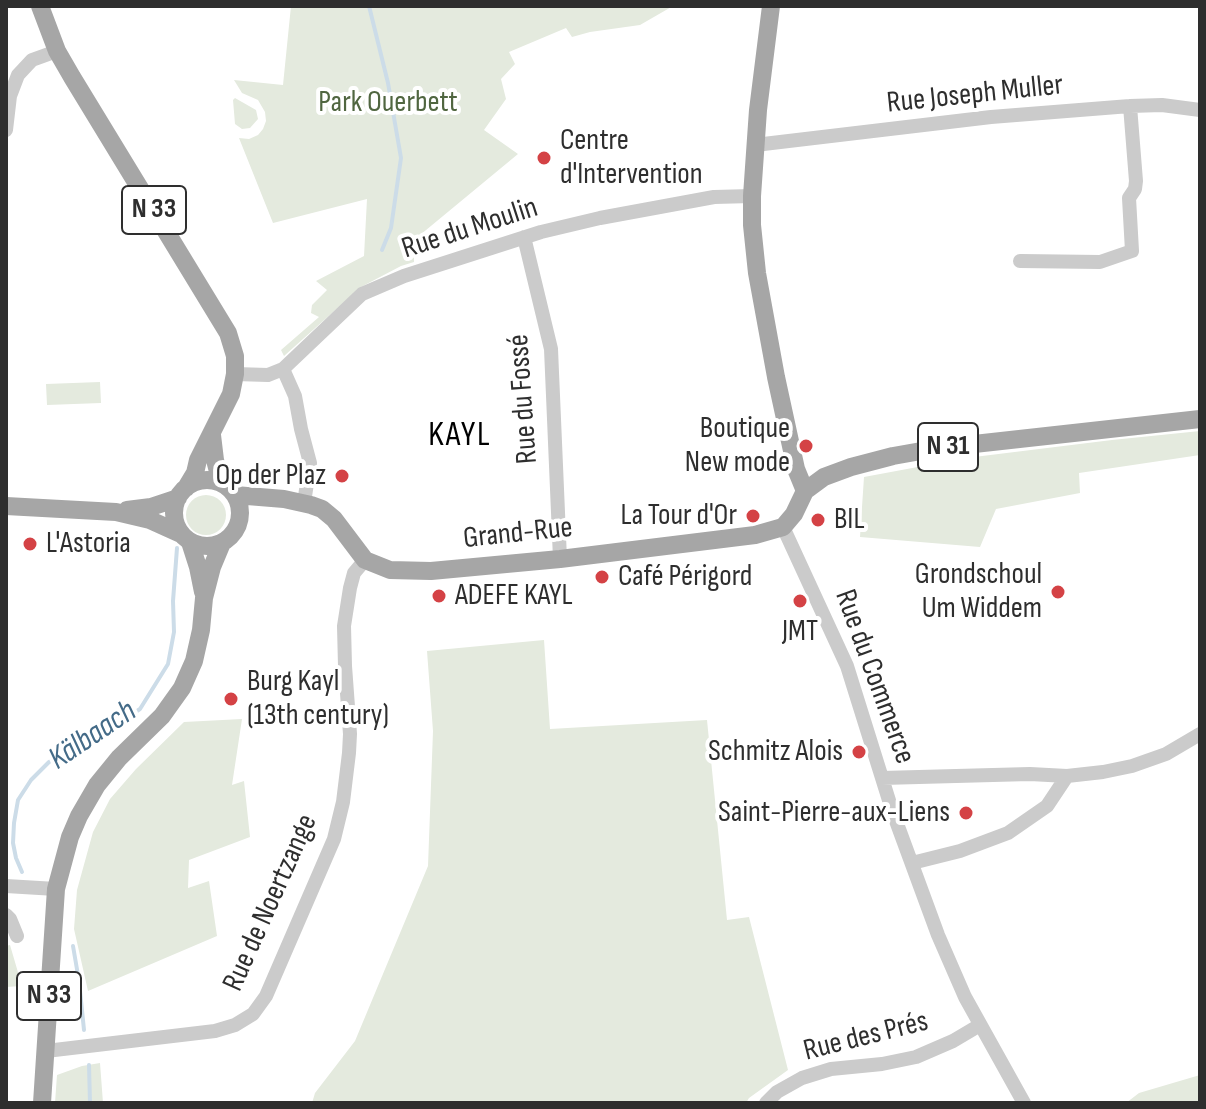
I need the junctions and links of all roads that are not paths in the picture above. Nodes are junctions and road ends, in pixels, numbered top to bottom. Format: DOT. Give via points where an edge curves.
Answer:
graph roads {
  1 [pos="40,6"];
  2 [pos="771,6"];
  3 [pos="57,51"];
  4 [pos="1130,106"];
  5 [pos="1200,110"];
  6 [pos="6,130"];
  7 [pos="755,145"];
  8 [pos="752,196"];
  9 [pos="524,237"];
  10 [pos="1020,261"];
  11 [pos="283,369"];
  12 [pos="235,374"];
  13 [pos="1200,419"];
  14 [pos="212,432"];
  15 [pos="228,489"];
  16 [pos="805,491"];
  17 [pos="182,493"];
  18 [pos="284,499"];
  19 [pos="304,503"];
  20 [pos="6,506"];
  21 [pos="116,512"];
  22 [pos="239,524"];
  23 [pos="783,527"];
  24 [pos="186,538"];
  25 [pos="222,543"];
  26 [pos="560,559"];
  27 [pos="365,560"];
  28 [pos="204,598"];
  29 [pos="1200,734"];
  30 [pos="1067,776"];
  31 [pos="882,778"];
  32 [pos="912,863"];
  33 [pos="6,886"];
  34 [pos="56,889"];
  35 [pos="6,915"];
  36 [pos="17,936"];
  37 [pos="980,1025"];
  38 [pos="46,1051"];
  39 [pos="42,1103"];
  40 [pos="766,1103"];
  41 [pos="1024,1103"];
  1 -- 3 [label="main road, N 33"];
  2 -- 7 [label="main road"];
  3 -- 6 [label="street" via="32,60 18,75"];
  3 -- 12 [label="main road, N 33" via="228,333"];
  4 -- 5 [label="street, Rue Joseph Muller"];
  4 -- 7 [label="street, Rue Joseph Muller"];
  4 -- 10 [label="street" via="1136,181 1129,198 1132,251 1100,262"];
  7 -- 8 [label="main road"];
  8 -- 9 [label="street, Rue du Moulin" via="714,197"];
  8 -- 16 [label="main road" via="763,304"];
  9 -- 11 [label="street, Rue du Moulin" via="362,294"];
  9 -- 26 [label="street, Rue du Fossé" via="551,349"];
  11 -- 12 [label="street" via="268,375"];
  11 -- 19 [label="street" via="295,396 310,463"];
  12 -- 14 [label="main road, N 33"];
  13 -- 16 [label="main road, N 31" via="893,456 824,477"];
  14 -- 15 [label="main road" via="215,460"];
  14 -- 17 [label="main road, N 33"];
  15 -- 17 [label="main road" via="209,480"];
  15 -- 18 [label="main road"];
  15 -- 22 [label="main road" via="239,504"];
  16 -- 23 [label="main road, N 31"];
  17 -- 21 [label="main road" via="151,507"];
  17 -- 24 [label="main road" via="175,523"];
  18 -- 19 [label="main road"];
  18 -- 22 [label="main road"];
  19 -- 27 [label="main road" via="334,519"];
  20 -- 21 [label="main road"];
  21 -- 24 [label="main road" via="150,520"];
  22 -- 25 [label="main road"];
  23 -- 26 [label="main road, Grand-Rue"];
  23 -- 31 [label="street, Rue du Commerce" via="847,666"];
  24 -- 25 [label="main road" via="200,546"];
  24 -- 28 [label="main road, N 33"];
  25 -- 28 [label="main road, N 33"];
  26 -- 27 [label="main road, Grand-Rue" via="431,571 390,570"];
  27 -- 38 [label="street, Rue de Noertzange" via="354,573 344,626 350,734 343,802 334,839 266,996 253,1014 215,1031"];
  28 -- 34 [label="main road, N 33" via="194,661 182,688 97,785 70,837"];
  29 -- 30 [label="street" via="1132,766"];
  30 -- 31 [label="street"];
  30 -- 32 [label="street" via="1047,806 1008,833"];
  31 -- 32 [label="street, Rue du Commerce"];
  32 -- 37 [label="street, Rue du Commerce"];
  33 -- 34 [label="street"];
  34 -- 38 [label="main road, N 33"];
  35 -- 36 [label="street"];
  37 -- 40 [label="street, Rue des Prés" via="916,1057 802,1078"];
  37 -- 41 [label="street, Rue du Commerce"];
  38 -- 39 [label="main road, N 33"];
}
